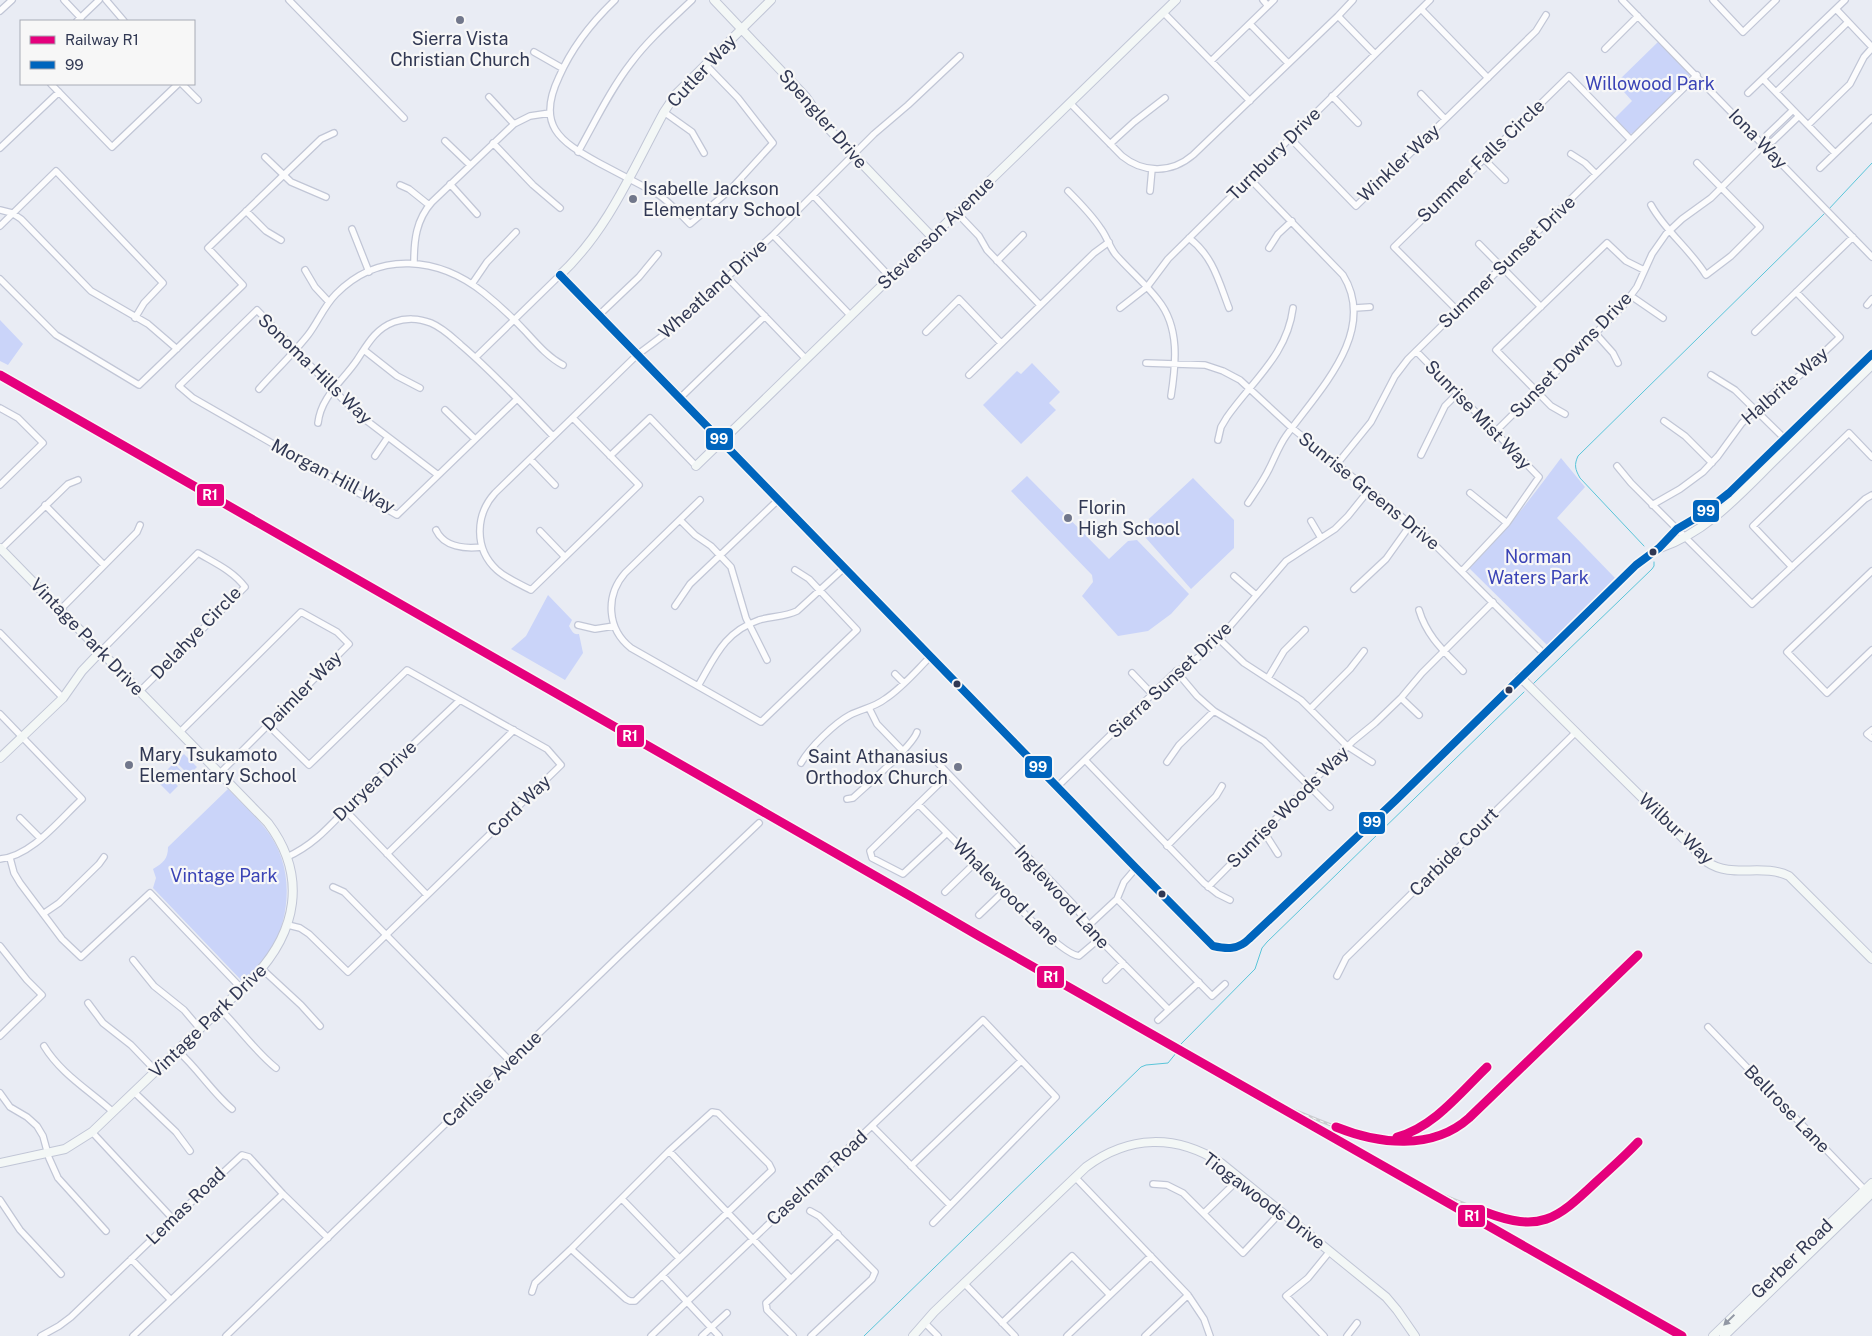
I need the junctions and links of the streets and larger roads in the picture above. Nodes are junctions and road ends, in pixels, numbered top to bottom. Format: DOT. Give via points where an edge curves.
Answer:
graph roads {
  1 [pos="12,0"];
  2 [pos="64,0"];
  3 [pos="99,0"];
  4 [pos="106,0"];
  5 [pos="289,0"];
  6 [pos="614,0"];
  7 [pos="692,0"];
  8 [pos="714,0"];
  9 [pos="771,0"];
  10 [pos="1176,0"];
  11 [pos="1263,0"];
  12 [pos="1274,0"];
  13 [pos="1354,0"];
  14 [pos="1430,0"];
  15 [pos="1622,0"];
  16 [pos="1713,0"];
  17 [pos="1776,0"];
  18 [pos="1845,0"];
  19 [pos="1268,6"];
  20 [pos="1421,9"];
  21 [pos="1836,9"];
  22 [pos="0,11"];
  23 [pos="1163,12"];
  24 [pos="1546,15"];
  25 [pos="1338,16"];
  26 [pos="1638,16"];
  27 [pos="79,19"];
  28 [pos="123,20"];
  29 [pos="1848,22"];
  30 [pos="1250,24"];
  31 [pos="742,29"];
  32 [pos="1872,48"];
  33 [pos="1605,49"];
  34 [pos="534,52"];
  35 [pos="1376,54"];
  36 [pos="960,56"];
  37 [pos="1211,61"];
  38 [pos="1288,63"];
  39 [pos="705,64"];
  40 [pos="562,68"];
  41 [pos="1697,75"];
  42 [pos="1488,78"];
  43 [pos="1762,79"];
  44 [pos="52,85"];
  45 [pos="177,85"];
  46 [pos="183,85"];
  47 [pos="59,92"];
  48 [pos="1776,92"];
  49 [pos="1748,93"];
  50 [pos="1421,94"];
  51 [pos="1332,96"];
  52 [pos="489,97"];
  53 [pos="1165,98"];
  54 [pos="198,100"];
  55 [pos="1250,100"];
  56 [pos="1070,103"];
  57 [pos="1793,110"];
  58 [pos="664,112"];
  59 [pos="550,113"];
  60 [pos="1799,116"];
  61 [pos="404,118"];
  62 [pos="1872,118"];
  63 [pos="1446,119"];
  64 [pos="1358,122"];
  65 [pos="514,124"];
  66 [pos="1808,125"];
  67 [pos="334,133"];
  68 [pos="1290,138"];
  69 [pos="1631,140"];
  70 [pos="445,141"];
  71 [pos="493,143"];
  72 [pos="1110,144"];
  73 [pos="1764,145"];
  74 [pos="0,148"];
  75 [pos="578,152"];
  76 [pos="704,153"];
  77 [pos="1835,153"];
  78 [pos="853,154"];
  79 [pos="1570,154"];
  80 [pos="265,157"];
  81 [pos="1484,159"];
  82 [pos="1697,162"];
  83 [pos="470,165"];
  84 [pos="1820,168"];
  85 [pos="1152,169"];
  86 [pos="1596,174"];
  87 [pos="283,176"];
  88 [pos="1250,178"];
  89 [pos="628,179"];
  90 [pos="1505,180"];
  91 [pos="450,184"];
  92 [pos="400,185"];
  93 [pos="1722,187"];
  94 [pos="1068,191"];
  95 [pos="1150,191"];
  96 [pos="814,196"];
  97 [pos="326,197"];
  98 [pos="429,205"];
  99 [pos="1651,205"];
  100 [pos="560,208"];
  101 [pos="0,210"];
  102 [pos="246,211"];
  103 [pos="12,213"];
  104 [pos="957,213"];
  105 [pos="477,214"];
  106 [pos="1292,221"];
  107 [pos="0,226"];
  108 [pos="352,228"];
  109 [pos="1669,231"];
  110 [pos="516,232"];
  111 [pos="774,235"];
  112 [pos="1023,235"];
  113 [pos="932,237"];
  114 [pos="1189,238"];
  115 [pos="1853,238"];
  116 [pos="281,240"];
  117 [pos="1109,242"];
  118 [pos="1480,244"];
  119 [pos="1270,248"];
  120 [pos="658,254"];
  121 [pos="1872,257"];
  122 [pos="997,261"];
  123 [pos="414,263"];
  124 [pos="1502,266"];
  125 [pos="305,270"];
  126 [pos="1644,270"];
  127 [pos="369,272"];
  128 [pos="560,276"];
  129 [pos="727,277"];
  130 [pos="890,277"];
  131 [pos="0,279"];
  132 [pos="472,284"];
  133 [pos="1147,287"];
  134 [pos="1796,292"];
  135 [pos="1631,296"];
  136 [pos="1872,300"];
  137 [pos="329,302"];
  138 [pos="1040,305"];
  139 [pos="1867,305"];
  140 [pos="1370,307"];
  141 [pos="1541,307"];
  142 [pos="1120,308"];
  143 [pos="1229,308"];
  144 [pos="1293,308"];
  145 [pos="1354,308"];
  146 [pos="1457,310"];
  147 [pos="599,315"];
  148 [pos="764,316"];
  149 [pos="851,316"];
  150 [pos="135,318"];
  151 [pos="1663,318"];
  152 [pos="514,320"];
  153 [pos="926,332"];
  154 [pos="1755,332"];
  155 [pos="1596,334"];
  156 [pos="1001,343"];
  157 [pos="177,349"];
  158 [pos="295,350"];
  159 [pos="364,350"];
  160 [pos="1416,351"];
  161 [pos="637,354"];
  162 [pos="1872,354"];
  163 [pos="476,357"];
  164 [pos="806,359"];
  165 [pos="1146,363"];
  166 [pos="1175,363"];
  167 [pos="1618,363"];
  168 [pos="563,365"];
  169 [pos="1872,365"];
  170 [pos="969,375"];
  171 [pos="1711,375"];
  172 [pos="179,386"];
  173 [pos="420,388"];
  174 [pos="1249,388"];
  175 [pos="259,389"];
  176 [pos="333,389"];
  177 [pos="1537,391"];
  178 [pos="1458,393"];
  179 [pos="1171,396"];
  180 [pos="680,398"];
  181 [pos="517,399"];
  182 [pos="0,408"];
  183 [pos="445,410"];
  184 [pos="1755,410"];
  185 [pos="1565,414"];
  186 [pos="572,418"];
  187 [pos="1664,420"];
  188 [pos="318,423"];
  189 [pos="1292,428"];
  190 [pos="1495,432"];
  191 [pos="553,436"];
  192 [pos="388,437"];
  193 [pos="475,439"];
  194 [pos="1785,439"];
  195 [pos="1218,440"];
  196 [pos="721,441"];
  197 [pos="1790,445"];
  198 [pos="1421,455"];
  199 [pos="375,456"];
  200 [pos="610,456"];
  201 [pos="1872,457"];
  202 [pos="530,459"];
  203 [pos="1712,463"];
  204 [pos="1337,464"];
  205 [pos="696,466"];
  206 [pos="1617,466"];
  207 [pos="438,475"];
  208 [pos="78,480"];
  209 [pos="0,485"];
  210 [pos="555,485"];
  211 [pos="1369,490"];
  212 [pos="1470,493"];
  213 [pos="1872,495"];
  214 [pos="700,500"];
  215 [pos="778,500"];
  216 [pos="1248,503"];
  217 [pos="1652,504"];
  218 [pos="45,505"];
  219 [pos="680,520"];
  220 [pos="1311,521"];
  221 [pos="1507,523"];
  222 [pos="1411,524"];
  223 [pos="140,525"];
  224 [pos="1677,529"];
  225 [pos="436,530"];
  226 [pos="540,531"];
  227 [pos="1686,537"];
  228 [pos="1321,538"];
  229 [pos="482,547"];
  230 [pos="1658,548"];
  231 [pos="1,549"];
  232 [pos="721,555"];
  233 [pos="565,557"];
  234 [pos="104,565"];
  235 [pos="1792,566"];
  236 [pos="844,568"];
  237 [pos="794,570"];
  238 [pos="1462,570"];
  239 [pos="1872,571"];
  240 [pos="1234,576"];
  241 [pos="1354,589"];
  242 [pos="820,591"];
  243 [pos="1256,595"];
  244 [pos="1493,602"];
  245 [pos="675,606"];
  246 [pos="60,610"];
  247 [pos="1419,610"];
  248 [pos="749,624"];
  249 [pos="578,625"];
  250 [pos="614,626"];
  251 [pos="1305,630"];
  252 [pos="0,633"];
  253 [pos="1219,639"];
  254 [pos="1872,650"];
  255 [pos="101,651"];
  256 [pos="1364,651"];
  257 [pos="1444,651"];
  258 [pos="1544,654"];
  259 [pos="930,657"];
  260 [pos="767,660"];
  261 [pos="1176,671"];
  262 [pos="1463,671"];
  263 [pos="1132,673"];
  264 [pos="895,674"];
  265 [pos="1520,677"];
  266 [pos="1268,678"];
  267 [pos="904,683"];
  268 [pos="698,686"];
  269 [pos="140,691"];
  270 [pos="1152,694"];
  271 [pos="63,698"];
  272 [pos="1401,698"];
  273 [pos="460,700"];
  274 [pos="869,708"];
  275 [pos="1311,708"];
  276 [pos="1214,711"];
  277 [pos="0,714"];
  278 [pos="1419,715"];
  279 [pos="268,725"];
  280 [pos="514,730"];
  281 [pos="1872,730"];
  282 [pos="180,732"];
  283 [pos="917,732"];
  284 [pos="1576,732"];
  285 [pos="22,737"];
  286 [pos="1872,738"];
  287 [pos="1347,746"];
  288 [pos="903,751"];
  289 [pos="0,758"];
  290 [pos="1084,760"];
  291 [pos="936,761"];
  292 [pos="1167,762"];
  293 [pos="1372,762"];
  294 [pos="801,763"];
  295 [pos="220,773"];
  296 [pos="948,775"];
  297 [pos="1308,785"];
  298 [pos="1222,786"];
  299 [pos="1057,787"];
  300 [pos="848,799"];
  301 [pos="918,804"];
  302 [pos="1330,807"];
  303 [pos="345,810"];
  304 [pos="20,818"];
  305 [pos="759,823"];
  306 [pos="1264,832"];
  307 [pos="947,833"];
  308 [pos="40,838"];
  309 [pos="1167,846"];
  310 [pos="387,854"];
  311 [pos="1278,854"];
  312 [pos="104,857"];
  313 [pos="287,857"];
  314 [pos="10,858"];
  315 [pos="0,859"];
  316 [pos="976,862"];
  317 [pos="1136,868"];
  318 [pos="333,887"];
  319 [pos="1208,887"];
  320 [pos="945,892"];
  321 [pos="1003,892"];
  322 [pos="427,895"];
  323 [pos="1117,899"];
  324 [pos="1230,900"];
  325 [pos="43,914"];
  326 [pos="979,915"];
  327 [pos="288,925"];
  328 [pos="1088,926"];
  329 [pos="386,935"];
  330 [pos="1099,939"];
  331 [pos="0,946"];
  332 [pos="1872,959"];
  333 [pos="133,960"];
  334 [pos="1123,963"];
  335 [pos="262,969"];
  336 [pos="1337,976"];
  337 [pos="1106,980"];
  338 [pos="1199,982"];
  339 [pos="1225,984"];
  340 [pos="242,989"];
  341 [pos="88,1003"];
  342 [pos="221,1010"];
  343 [pos="1169,1010"];
  344 [pos="1158,1020"];
  345 [pos="320,1026"];
  346 [pos="1708,1028"];
  347 [pos="200,1029"];
  348 [pos="0,1035"];
  349 [pos="44,1046"];
  350 [pos="178,1050"];
  351 [pos="510,1061"];
  352 [pos="1021,1061"];
  353 [pos="276,1068"];
  354 [pos="156,1071"];
  355 [pos="134,1092"];
  356 [pos="0,1093"];
  357 [pos="232,1110"];
  358 [pos="113,1112"];
  359 [pos="872,1126"];
  360 [pos="92,1132"];
  361 [pos="190,1151"];
  362 [pos="670,1151"];
  363 [pos="47,1153"];
  364 [pos="0,1163"];
  365 [pos="911,1166"];
  366 [pos="1075,1177"];
  367 [pos="1240,1178"];
  368 [pos="1872,1183"];
  369 [pos="1153,1184"];
  370 [pos="1869,1191"];
  371 [pos="282,1194"];
  372 [pos="622,1199"];
  373 [pos="0,1200"];
  374 [pos="950,1205"];
  375 [pos="728,1211"];
  376 [pos="810,1211"];
  377 [pos="1282,1212"];
  378 [pos="1204,1213"];
  379 [pos="173,1219"];
  380 [pos="932,1223"];
  381 [pos="106,1231"];
  382 [pos="838,1234"];
  383 [pos="328,1238"];
  384 [pos="751,1239"];
  385 [pos="572,1248"];
  386 [pos="1330,1251"];
  387 [pos="1151,1256"];
  388 [pos="679,1258"];
  389 [pos="132,1259"];
  390 [pos="61,1274"];
  391 [pos="662,1275"];
  392 [pos="791,1279"];
  393 [pos="964,1283"];
  394 [pos="1762,1288"];
  395 [pos="532,1292"];
  396 [pos="1110,1295"];
  397 [pos="1188,1295"];
  398 [pos="170,1300"];
  399 [pos="686,1302"];
  400 [pos="1749,1311"];
  401 [pos="727,1313"];
  402 [pos="925,1323"];
  403 [pos="1002,1323"];
  404 [pos="1357,1323"];
  405 [pos="711,1328"];
  406 [pos="40,1336"];
  407 [pos="133,1336"];
  408 [pos="226,1336"];
  409 [pos="652,1336"];
  410 [pos="702,1336"];
  411 [pos="719,1336"];
  412 [pos="793,1336"];
  413 [pos="811,1336"];
  414 [pos="913,1336"];
  415 [pos="938,1336"];
  416 [pos="1015,1336"];
  417 [pos="1067,1336"];
  418 [pos="1145,1336"];
  419 [pos="1210,1336"];
  420 [pos="1324,1336"];
  421 [pos="1347,1336"];
  422 [pos="1415,1336"];
  423 [pos="1713,1336"];
  424 [pos="1724,1336"];
  1 -- 22 [label="street"];
  2 -- 27 [label="street"];
  3 -- 27 [label="street"];
  4 -- 28 [label="street"];
  5 -- 61 [label="street"];
  6 -- 40 [label="street" via="587,30"];
  7 -- 75 [label="street" via="632,62"];
  8 -- 31 [label="street, Spengler Drive"];
  9 -- 31 [label="street, Cutler Way"];
  10 -- 23 [label="street, Stevenson Avenue"];
  11 -- 19 [label="street"];
  12 -- 19 [label="street"];
  13 -- 25 [label="street"];
  14 -- 20 [label="street, Turnbury Drive"];
  15 -- 26 [label="street, Iona Way"];
  16 -- 17 [label="street" via="1743,32"];
  18 -- 21 [label="street"];
  19 -- 30 [label="street"];
  20 -- 35 [label="street, Turnbury Drive"];
  20 -- 42 [label="street"];
  21 -- 29 [label="street"];
  21 -- 43 [label="street"];
  23 -- 37 [label="street"];
  23 -- 56 [label="street, Stevenson Avenue"];
  24 -- 42 [label="street, Winkler Way" via="1536,30"];
  25 -- 35 [label="street"];
  25 -- 38 [label="street"];
  26 -- 33 [label="street"];
  26 -- 41 [label="street, Iona Way"];
  29 -- 32 [label="street"];
  29 -- 48 [label="street"];
  30 -- 37 [label="street"];
  30 -- 38 [label="street"];
  31 -- 39 [label="street, Cutler Way"];
  31 -- 78 [label="street, Spengler Drive" via="806,97 826,126"];
  32 -- 66 [label="street" via="1850,84"];
  34 -- 40 [label="street"];
  35 -- 51 [label="street, Turnbury Drive"];
  36 -- 78 [label="street, Wheatland Drive"];
  37 -- 55 [label="street"];
  38 -- 55 [label="street"];
  39 -- 58 [label="street, Cutler Way" via="676,94"];
  39 -- 89 [label="street" via="738,98 773,143 735,185 690,224 666,200"];
  40 -- 59 [label="street" via="551,95"];
  41 -- 69 [label="street, Summer Sunset Drive"];
  41 -- 73 [label="street, Iona Way"];
  42 -- 63 [label="street, Winkler Way"];
  43 -- 48 [label="street"];
  43 -- 49 [label="street"];
  44 -- 47 [label="street"];
  45 -- 47 [label="street" via="112,147"];
  46 -- 54 [label="street"];
  47 -- 74 [label="street"];
  48 -- 57 [label="street"];
  50 -- 63 [label="street"];
  51 -- 64 [label="street"];
  51 -- 68 [label="street, Turnbury Drive"];
  52 -- 65 [label="street"];
  53 -- 72 [label="street"];
  55 -- 85 [label="street" via="1185,161 1167,169"];
  56 -- 72 [label="street"];
  56 -- 104 [label="street, Stevenson Avenue"];
  57 -- 60 [label="street"];
  57 -- 73 [label="street" via="1767,135"];
  58 -- 76 [label="street" via="692,132"];
  58 -- 89 [label="street, Cutler Way"];
  59 -- 65 [label="street" via="530,116"];
  59 -- 75 [label="street" via="558,135"];
  60 -- 66 [label="street"];
  60 -- 73 [label="street"];
  62 -- 77 [label="street"];
  63 -- 68 [label="street, Winkler Way" via="1356,206"];
  65 -- 71 [label="street"];
  66 -- 77 [label="street"];
  67 -- 87 [label="street" via="321,139"];
  68 -- 88 [label="street, Turnbury Drive"];
  69 -- 81 [label="street, Summer Falls Circle" via="1569,76"];
  69 -- 86 [label="street, Summer Sunset Drive"];
  70 -- 83 [label="street"];
  71 -- 83 [label="street"];
  71 -- 100 [label="street"];
  72 -- 85 [label="street" via="1131,163"];
  73 -- 93 [label="street, Sunset Downs Drive"];
  73 -- 115 [label="street, Iona Way"];
  75 -- 89 [label="street"];
  77 -- 84 [label="street"];
  78 -- 96 [label="street, Wheatland Drive"];
  78 -- 113 [label="street, Spengler Drive"];
  79 -- 86 [label="street"];
  80 -- 87 [label="street"];
  81 -- 90 [label="street"];
  81 -- 146 [label="street, Summer Falls Circle" via="1394,247"];
  82 -- 93 [label="street"];
  83 -- 91 [label="street"];
  85 -- 95 [label="street"];
  86 -- 124 [label="street, Summer Sunset Drive"];
  87 -- 97 [label="street" via="295,185"];
  87 -- 102 [label="street"];
  88 -- 106 [label="street"];
  88 -- 114 [label="street, Turnbury Drive"];
  89 -- 128 [label="street, Cutler Way" via="599,232"];
  91 -- 98 [label="street"];
  91 -- 105 [label="street"];
  92 -- 98 [label="street"];
  93 -- 109 [label="street, Sunset Downs Drive"];
  93 -- 109 [label="street" via="1760,227 1723,263 1706,275"];
  94 -- 117 [label="street" via="1092,216"];
  96 -- 111 [label="street, Wheatland Drive"];
  96 -- 130 [label="street"];
  98 -- 123 [label="street" via="417,229"];
  99 -- 109 [label="street"];
  101 -- 103 [label="street"];
  102 -- 116 [label="street" via="266,231"];
  102 -- 157 [label="street" via="208,248 243,285"];
  103 -- 107 [label="street"];
  103 -- 150 [label="street" via="86,287"];
  103 -- 150 [label="street" via="56,171 163,282"];
  104 -- 113 [label="street, Stevenson Avenue"];
  104 -- 122 [label="street"];
  106 -- 119 [label="street" via="1278,234"];
  106 -- 145 [label="street" via="1344,276 1353,296"];
  108 -- 127 [label="street"];
  109 -- 126 [label="street, Sunset Downs Drive"];
  110 -- 132 [label="street" via="487,262"];
  111 -- 129 [label="street, Wheatland Drive"];
  111 -- 149 [label="street"];
  112 -- 122 [label="street"];
  113 -- 130 [label="street, Stevenson Avenue"];
  114 -- 133 [label="street, Turnbury Drive"];
  114 -- 143 [label="street" via="1211,262"];
  115 -- 121 [label="street, Iona Way"];
  115 -- 134 [label="street"];
  117 -- 133 [label="street" via="1117,256"];
  117 -- 138 [label="street"];
  118 -- 124 [label="street"];
  120 -- 147 [label="street"];
  122 -- 138 [label="street"];
  123 -- 127 [label="street"];
  123 -- 132 [label="street" via="439,268"];
  124 -- 141 [label="street"];
  124 -- 146 [label="street, Summer Sunset Drive"];
  125 -- 137 [label="street"];
  126 -- 135 [label="street, Sunset Downs Drive"];
  126 -- 141 [label="street" via="1626,261 1607,243"];
  127 -- 137 [label="street" via="345,286"];
  128 -- 147 [label="street"];
  128 -- 152 [label="street, Cutler Way"];
  129 -- 148 [label="street"];
  129 -- 161 [label="street, Wheatland Drive" via="661,337"];
  130 -- 149 [label="street, Stevenson Avenue"];
  131 -- 157 [label="street" via="56,336 139,385"];
  132 -- 152 [label="street"];
  133 -- 142 [label="street, Turnbury Drive"];
  133 -- 166 [label="street" via="1170,321"];
  134 -- 154 [label="street"];
  134 -- 184 [label="street, Halbrite Way" via="1840,337"];
  135 -- 151 [label="street"];
  135 -- 155 [label="street, Sunset Downs Drive"];
  136 -- 139 [label="street"];
  137 -- 158 [label="street"];
  138 -- 156 [label="street"];
  140 -- 145 [label="street"];
  141 -- 177 [label="street" via="1496,350"];
  144 -- 174 [label="street" via="1280,349"];
  145 -- 189 [label="street" via="1352,330 1337,366"];
  146 -- 160 [label="street, Summer Sunset Drive"];
  147 -- 161 [label="street"];
  148 -- 164 [label="street"];
  148 -- 180 [label="street"];
  149 -- 164 [label="street, Stevenson Avenue"];
  150 -- 157 [label="street" via="157,331"];
  152 -- 163 [label="street, Cutler Way"];
  152 -- 168 [label="street" via="549,356"];
  153 -- 156 [label="street" via="959,299"];
  155 -- 167 [label="street"];
  155 -- 177 [label="street, Sunset Downs Drive"];
  156 -- 170 [label="street"];
  158 -- 172 [label="street, Sonoma Hills Way" via="256,310"];
  158 -- 175 [label="street"];
  158 -- 176 [label="street, Sonoma Hills Way"];
  159 -- 163 [label="street" via="384,327 415,319 441,328"];
  159 -- 173 [label="street" via="397,376"];
  159 -- 176 [label="street"];
  160 -- 178 [label="street, Sunrise Mist Way"];
  160 -- 204 [label="street, Summer Sunset Drive" via="1395,376 1371,422"];
  161 -- 180 [label="street"];
  161 -- 186 [label="street, Wheatland Drive"];
  162 -- 194 [label="street"];
  163 -- 181 [label="street"];
  164 -- 196 [label="street, Stevenson Avenue"];
  165 -- 166 [label="street, Sunrise Greens Drive"];
  166 -- 174 [label="street, Sunrise Greens Drive" via="1217,368"];
  166 -- 179 [label="street"];
  169 -- 197 [label="street"];
  171 -- 184 [label="street" via="1731,386"];
  172 -- 207 [label="street, Morgan Hill Way" via="193,398 398,515"];
  174 -- 189 [label="street, Sunrise Greens Drive"];
  174 -- 195 [label="street" via="1226,417"];
  176 -- 188 [label="street" via="322,403"];
  176 -- 192 [label="street, Sonoma Hills Way" via="354,411"];
  177 -- 185 [label="street"];
  177 -- 190 [label="street, Sunset Downs Drive"];
  178 -- 190 [label="street, Sunrise Mist Way"];
  178 -- 198 [label="street" via="1445,406"];
  180 -- 196 [label="street"];
  181 -- 191 [label="street"];
  181 -- 193 [label="street, Morgan Hill Way"];
  182 -- 209 [label="street" via="18,418 43,443"];
  183 -- 193 [label="street"];
  184 -- 194 [label="street"];
  184 -- 203 [label="street, Halbrite Way"];
  186 -- 191 [label="street, Wheatland Drive"];
  186 -- 200 [label="street"];
  187 -- 203 [label="street"];
  189 -- 204 [label="street, Sunrise Greens Drive"];
  189 -- 216 [label="street"];
  190 -- 221 [label="street, Sunrise Mist Way" via="1539,477"];
  191 -- 202 [label="street, Wheatland Drive"];
  192 -- 199 [label="street, Sonoma Hills Way"];
  192 -- 207 [label="street, Sonoma Hills Way"];
  193 -- 207 [label="street, Morgan Hill Way"];
  194 -- 197 [label="street"];
  194 -- 224 [label="street" via="1729,493 1701,516"];
  196 -- 205 [label="street, Stevenson Avenue"];
  196 -- 215 [label="street"];
  197 -- 227 [label="street" via="1734,500"];
  200 -- 205 [label="street" via="650,418"];
  200 -- 233 [label="street" via="639,485"];
  201 -- 235 [label="street" via="1849,433 1753,526"];
  202 -- 210 [label="street"];
  202 -- 229 [label="street, Wheatland Drive" via="486,506 480,527"];
  203 -- 217 [label="street, Halbrite Way" via="1680,489"];
  204 -- 211 [label="street, Sunrise Greens Drive"];
  206 -- 217 [label="street"];
  208 -- 218 [label="street" via="68,484"];
  211 -- 222 [label="street, Sunrise Greens Drive"];
  211 -- 228 [label="street, Sierra Sunset Drive" via="1348,516"];
  212 -- 221 [label="street"];
  213 -- 235 [label="street"];
  214 -- 219 [label="street"];
  215 -- 232 [label="street"];
  215 -- 236 [label="street"];
  217 -- 224 [label="street"];
  218 -- 231 [label="street"];
  218 -- 234 [label="street"];
  219 -- 232 [label="street"];
  219 -- 250 [label="street" via="619,581 612,595"];
  220 -- 228 [label="street"];
  221 -- 238 [label="street, Sunrise Mist Way"];
  222 -- 238 [label="street, Sunrise Greens Drive"];
  222 -- 241 [label="street" via="1386,559"];
  223 -- 234 [label="street"];
  224 -- 227 [label="street"];
  224 -- 230 [label="street"];
  225 -- 229 [label="street" via="442,539 454,545"];
  226 -- 233 [label="street"];
  227 -- 230 [label="street"];
  227 -- 235 [label="street" via="1752,604"];
  228 -- 243 [label="street, Sierra Sunset Drive" via="1286,561"];
  229 -- 233 [label="street" via="497,570 531,590"];
  230 -- 258 [label="street" via="1636,565"];
  231 -- 246 [label="street, Vintage Park Drive"];
  232 -- 245 [label="street" via="687,588"];
  232 -- 248 [label="street" via="733,572"];
  234 -- 246 [label="street"];
  236 -- 242 [label="street"];
  236 -- 259 [label="street"];
  237 -- 242 [label="street"];
  238 -- 244 [label="street, Sunrise Greens Drive"];
  239 -- 254 [label="street" via="1787,652 1827,693"];
  240 -- 243 [label="street"];
  242 -- 248 [label="street" via="792,613"];
  242 -- 268 [label="street" via="857,630 761,722"];
  243 -- 253 [label="street, Sierra Sunset Drive"];
  244 -- 257 [label="street, Sunrise Woods Way"];
  244 -- 258 [label="street, Sunrise Greens Drive"];
  246 -- 255 [label="street, Vintage Park Drive"];
  247 -- 257 [label="street" via="1427,632"];
  248 -- 260 [label="street"];
  248 -- 268 [label="street" via="724,642"];
  249 -- 250 [label="street" via="595,629"];
  250 -- 268 [label="street" via="632,648"];
  251 -- 266 [label="street" via="1284,651"];
  252 -- 271 [label="street"];
  253 -- 261 [label="street, Sierra Sunset Drive"];
  253 -- 266 [label="street" via="1244,663"];
  255 -- 269 [label="street, Vintage Park Drive"];
  255 -- 269 [label="street, Delahye Circle" via="198,553 238,578 245,587"];
  255 -- 271 [label="street"];
  256 -- 275 [label="street"];
  257 -- 262 [label="street"];
  257 -- 272 [label="street, Sunrise Woods Way"];
  258 -- 265 [label="street"];
  259 -- 267 [label="street"];
  259 -- 299 [label="street"];
  261 -- 270 [label="street, Sierra Sunset Drive"];
  261 -- 276 [label="street"];
  263 -- 270 [label="street"];
  264 -- 267 [label="street"];
  265 -- 284 [label="street, Wilbur Way"];
  265 -- 317 [label="street" via="1244,944 1226,949 1213,946"];
  266 -- 275 [label="street"];
  267 -- 274 [label="street"];
  269 -- 282 [label="street, Vintage Park Drive"];
  270 -- 290 [label="street, Sierra Sunset Drive"];
  271 -- 285 [label="street"];
  272 -- 278 [label="street"];
  272 -- 287 [label="street, Sunrise Woods Way"];
  273 -- 279 [label="street, Cord Way" via="407,670 309,765"];
  273 -- 280 [label="street, Cord Way"];
  273 -- 303 [label="street, Duryea Drive"];
  274 -- 288 [label="street" via="877,724"];
  274 -- 294 [label="street" via="840,722"];
  275 -- 287 [label="street"];
  276 -- 292 [label="street" via="1179,744"];
  276 -- 297 [label="street" via="1264,741"];
  277 -- 285 [label="street"];
  279 -- 282 [label="street, Daimler Way" via="349,644 338,632 301,612"];
  279 -- 295 [label="street, Daimler Way"];
  280 -- 310 [label="street"];
  280 -- 322 [label="street, Cord Way" via="547,750 561,765"];
  281 -- 286 [label="street" via="1867,734"];
  282 -- 295 [label="street, Vintage Park Drive"];
  283 -- 288 [label="street"];
  284 -- 332 [label="street, Wilbur Way" via="1707,862 1725,871 1768,870 1789,876"];
  284 -- 336 [label="street, Carbide Court" via="1346,958"];
  285 -- 289 [label="street"];
  285 -- 308 [label="street" via="82,799"];
  287 -- 293 [label="street"];
  287 -- 297 [label="street, Sunrise Woods Way"];
  288 -- 300 [label="street" via="853,798"];
  290 -- 299 [label="street, Sierra Sunset Drive"];
  290 -- 309 [label="street"];
  291 -- 296 [label="street, Inglewood Lane"];
  295 -- 313 [label="street, Vintage Park Drive" via="268,823"];
  296 -- 301 [label="street"];
  296 -- 328 [label="street, Inglewood Lane" via="1073,904"];
  297 -- 302 [label="street"];
  297 -- 306 [label="street, Sunrise Woods Way"];
  298 -- 309 [label="street"];
  299 -- 317 [label="street"];
  301 -- 307 [label="street, Whalewood Lane"];
  301 -- 307 [label="street" via="870,851 872,858 905,873"];
  303 -- 310 [label="street"];
  303 -- 313 [label="street, Duryea Drive" via="313,843"];
  304 -- 308 [label="street"];
  305 -- 351 [label="street, Carlisle Avenue"];
  306 -- 311 [label="street"];
  306 -- 319 [label="street, Sunrise Woods Way"];
  307 -- 316 [label="street, Whalewood Lane"];
  308 -- 314 [label="street" via="28,850"];
  309 -- 319 [label="street"];
  310 -- 322 [label="street"];
  312 -- 325 [label="street" via="59,903"];
  313 -- 327 [label="street, Vintage Park Drive" via="293,890"];
  314 -- 315 [label="street"];
  314 -- 325 [label="street" via="17,878"];
  316 -- 320 [label="street"];
  316 -- 321 [label="street, Whalewood Lane"];
  317 -- 323 [label="street" via="1124,882"];
  318 -- 329 [label="street" via="344,892"];
  319 -- 324 [label="street"];
  321 -- 326 [label="street"];
  321 -- 330 [label="street, Whalewood Lane" via="1073,955 1082,955"];
  322 -- 329 [label="street, Cord Way"];
  323 -- 328 [label="street"];
  323 -- 338 [label="street"];
  325 -- 340 [label="street" via="62,939 82,957 150,893"];
  327 -- 329 [label="street, Cord Way" via="309,934 348,972"];
  327 -- 335 [label="street, Vintage Park Drive" via="276,951"];
  328 -- 330 [label="street, Inglewood Lane"];
  329 -- 351 [label="street"];
  330 -- 334 [label="street, Inglewood Lane"];
  331 -- 348 [label="street" via="42,995"];
  333 -- 347 [label="street" via="154,986 184,1010"];
  334 -- 337 [label="street"];
  334 -- 343 [label="street, Inglewood Lane"];
  335 -- 340 [label="street, Vintage Park Drive"];
  335 -- 345 [label="street"];
  338 -- 339 [label="street" via="1212,996"];
  338 -- 343 [label="street"];
  340 -- 342 [label="street, Vintage Park Drive"];
  341 -- 354 [label="street" via="103,1023"];
  342 -- 347 [label="street, Vintage Park Drive"];
  342 -- 353 [label="street"];
  343 -- 344 [label="street"];
  346 -- 370 [label="street, Bellrose Lane"];
  347 -- 350 [label="street, Vintage Park Drive"];
  349 -- 358 [label="street" via="65,1073"];
  350 -- 354 [label="street, Vintage Park Drive"];
  350 -- 357 [label="street"];
  351 -- 383 [label="street, Carlisle Avenue"];
  352 -- 359 [label="street, Caselman Road" via="983,1020"];
  352 -- 365 [label="street"];
  352 -- 374 [label="street" via="1056,1098"];
  354 -- 355 [label="street, Vintage Park Drive"];
  355 -- 358 [label="street, Vintage Park Drive"];
  355 -- 361 [label="street" via="176,1132"];
  356 -- 363 [label="street" via="10,1106 37,1126"];
  358 -- 360 [label="street, Vintage Park Drive"];
  359 -- 365 [label="street"];
  359 -- 384 [label="street, Caselman Road"];
  360 -- 363 [label="street, Vintage Park Drive" via="65,1149"];
  360 -- 379 [label="street"];
  362 -- 372 [label="street"];
  362 -- 375 [label="street"];
  362 -- 375 [label="street" via="712,1112 718,1113 769,1164 770,1173"];
  363 -- 364 [label="street, Vintage Park Drive"];
  363 -- 381 [label="street" via="58,1178"];
  365 -- 374 [label="street"];
  366 -- 367 [label="street, Tiogawoods Drive" via="1095,1160 1116,1149 1156,1142 1179,1144 1201,1152"];
  366 -- 387 [label="street"];
  366 -- 393 [label="street, Tiogawoods Drive"];
  367 -- 377 [label="street, Tiogawoods Drive"];
  367 -- 378 [label="street"];
  368 -- 370 [label="street, Gerber Road"];
  369 -- 378 [label="street" via="1179,1190"];
  370 -- 394 [label="street, Gerber Road"];
  370 -- 400 [label="street, Gerber Road"];
  371 -- 379 [label="street, Lemas Road" via="249,1157 242,1155"];
  371 -- 383 [label="street, Lemas Road"];
  371 -- 398 [label="street"];
  372 -- 385 [label="street"];
  372 -- 388 [label="street"];
  373 -- 390 [label="street" via="20,1230"];
  374 -- 380 [label="street"];
  375 -- 384 [label="street"];
  375 -- 388 [label="street"];
  376 -- 382 [label="street"];
  377 -- 378 [label="street" via="1243,1253"];
  377 -- 386 [label="street, Tiogawoods Drive"];
  379 -- 389 [label="street, Lemas Road"];
  382 -- 392 [label="street"];
  382 -- 413 [label="street" via="873,1269 875,1276"];
  383 -- 408 [label="street, Carlisle Avenue"];
  384 -- 392 [label="street"];
  384 -- 399 [label="street, Caselman Road"];
  385 -- 391 [label="street" via="630,1301 634,1301"];
  385 -- 395 [label="street" via="535,1283"];
  386 -- 420 [label="street" via="1308,1278 1286,1296"];
  386 -- 422 [label="street, Tiogawoods Drive" via="1386,1297"];
  387 -- 396 [label="street"];
  387 -- 397 [label="street"];
  388 -- 391 [label="street"];
  389 -- 398 [label="street"];
  389 -- 406 [label="street, Lemas Road" via="71,1317"];
  391 -- 399 [label="street"];
  392 -- 412 [label="street" via="765,1306"];
  393 -- 402 [label="street, Tiogawoods Drive"];
  393 -- 403 [label="street"];
  394 -- 400 [label="street"];
  394 -- 423 [label="street, Gerber Road, one-way"];
  396 -- 403 [label="street" via="1072,1256"];
  396 -- 417 [label="street"];
  397 -- 418 [label="street"];
  397 -- 419 [label="street" via="1199,1309"];
  398 -- 407 [label="street"];
  399 -- 405 [label="street"];
  399 -- 409 [label="street, Caselman Road"];
  400 -- 424 [label="street, Gerber Road"];
  401 -- 405 [label="street"];
  402 -- 414 [label="street, Tiogawoods Drive"];
  402 -- 415 [label="street"];
  403 -- 416 [label="street"];
  404 -- 421 [label="street"];
  405 -- 410 [label="street"];
  405 -- 411 [label="street"];
}
